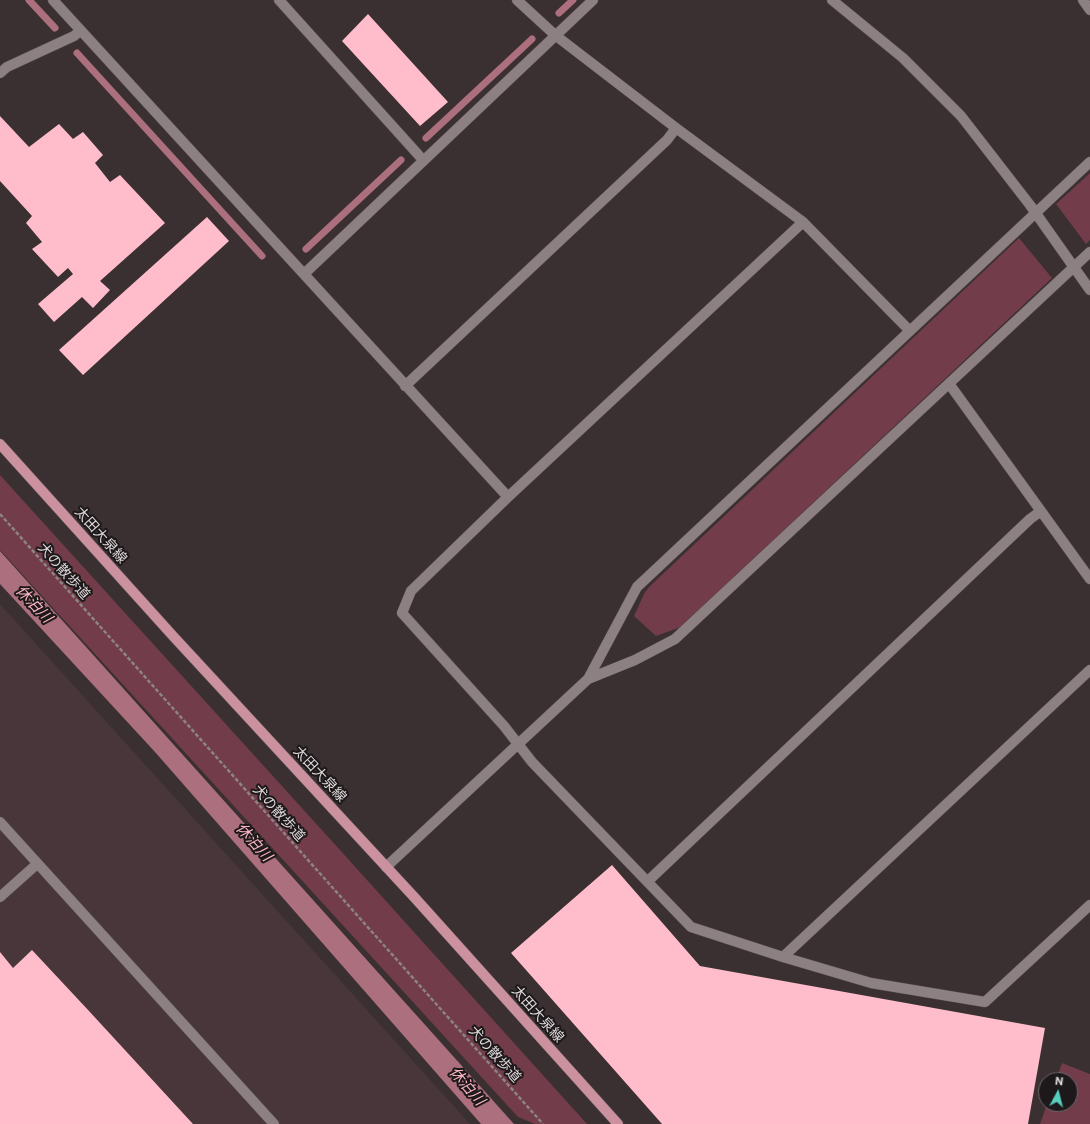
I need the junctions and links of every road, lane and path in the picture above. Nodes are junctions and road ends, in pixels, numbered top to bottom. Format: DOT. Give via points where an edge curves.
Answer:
graph roads {
  1 [pos="52,0"];
  2 [pos="279,0"];
  3 [pos="517,0"];
  4 [pos="593,0"];
  5 [pos="832,0"];
  6 [pos="1083,0"];
  7 [pos="1090,10"];
  8 [pos="80,31"];
  9 [pos="555,35"];
  10 [pos="0,73"];
  11 [pos="676,128"];
  12 [pos="423,160"];
  13 [pos="1090,162"];
  14 [pos="1036,213"];
  15 [pos="803,222"];
  16 [pos="1090,252"];
  17 [pos="1074,267"];
  18 [pos="304,274"];
  19 [pos="1090,290"];
  20 [pos="910,330"];
  21 [pos="950,385"];
  22 [pos="405,386"];
  23 [pos="0,444"];
  24 [pos="508,497"];
  25 [pos="1041,511"];
  26 [pos="0,514"];
  27 [pos="1090,579"];
  28 [pos="1090,670"];
  29 [pos="588,679"];
  30 [pos="518,744"];
  31 [pos="0,822"];
  32 [pos="37,864"];
  33 [pos="386,867"];
  34 [pos="648,881"];
  35 [pos="0,897"];
  36 [pos="1090,905"];
  37 [pos="782,957"];
  38 [pos="274,1124"];
  39 [pos="543,1124"];
  40 [pos="618,1124"];
  1 -- 8 [label="street"];
  2 -- 12 [label="street"];
  3 -- 9 [label="street"];
  4 -- 9 [label="street"];
  5 -- 14 [label="street" via="903,58 961,116"];
  6 -- 7 [label="street"];
  8 -- 10 [label="street" via="7,67"];
  8 -- 18 [label="street"];
  9 -- 11 [label="street"];
  9 -- 12 [label="street"];
  11 -- 15 [label="street"];
  11 -- 22 [label="street" via="667,140"];
  12 -- 18 [label="street"];
  13 -- 14 [label="street"];
  14 -- 17 [label="street"];
  14 -- 20 [label="street"];
  15 -- 20 [label="street"];
  15 -- 24 [label="street"];
  16 -- 17 [label="street"];
  17 -- 19 [label="street"];
  17 -- 21 [label="street"];
  18 -- 22 [label="street"];
  20 -- 29 [label="street" via="637,587"];
  21 -- 25 [label="street"];
  21 -- 29 [label="street" via="676,639 635,660"];
  22 -- 24 [label="street"];
  23 -- 33 [label="main road, 太田大泉線"];
  24 -- 30 [label="street" via="411,591 402,612"];
  25 -- 27 [label="street"];
  25 -- 34 [label="street"];
  26 -- 39 [label="path, 犬の散歩道"];
  28 -- 37 [label="street"];
  29 -- 30 [label="street"];
  30 -- 33 [label="street"];
  30 -- 34 [label="street" via="532,762"];
  31 -- 32 [label="street"];
  32 -- 35 [label="street"];
  32 -- 38 [label="street"];
  33 -- 40 [label="main road, 太田大泉線"];
  34 -- 37 [label="street" via="691,927"];
  36 -- 37 [label="street" via="985,1002 871,983"];
}
